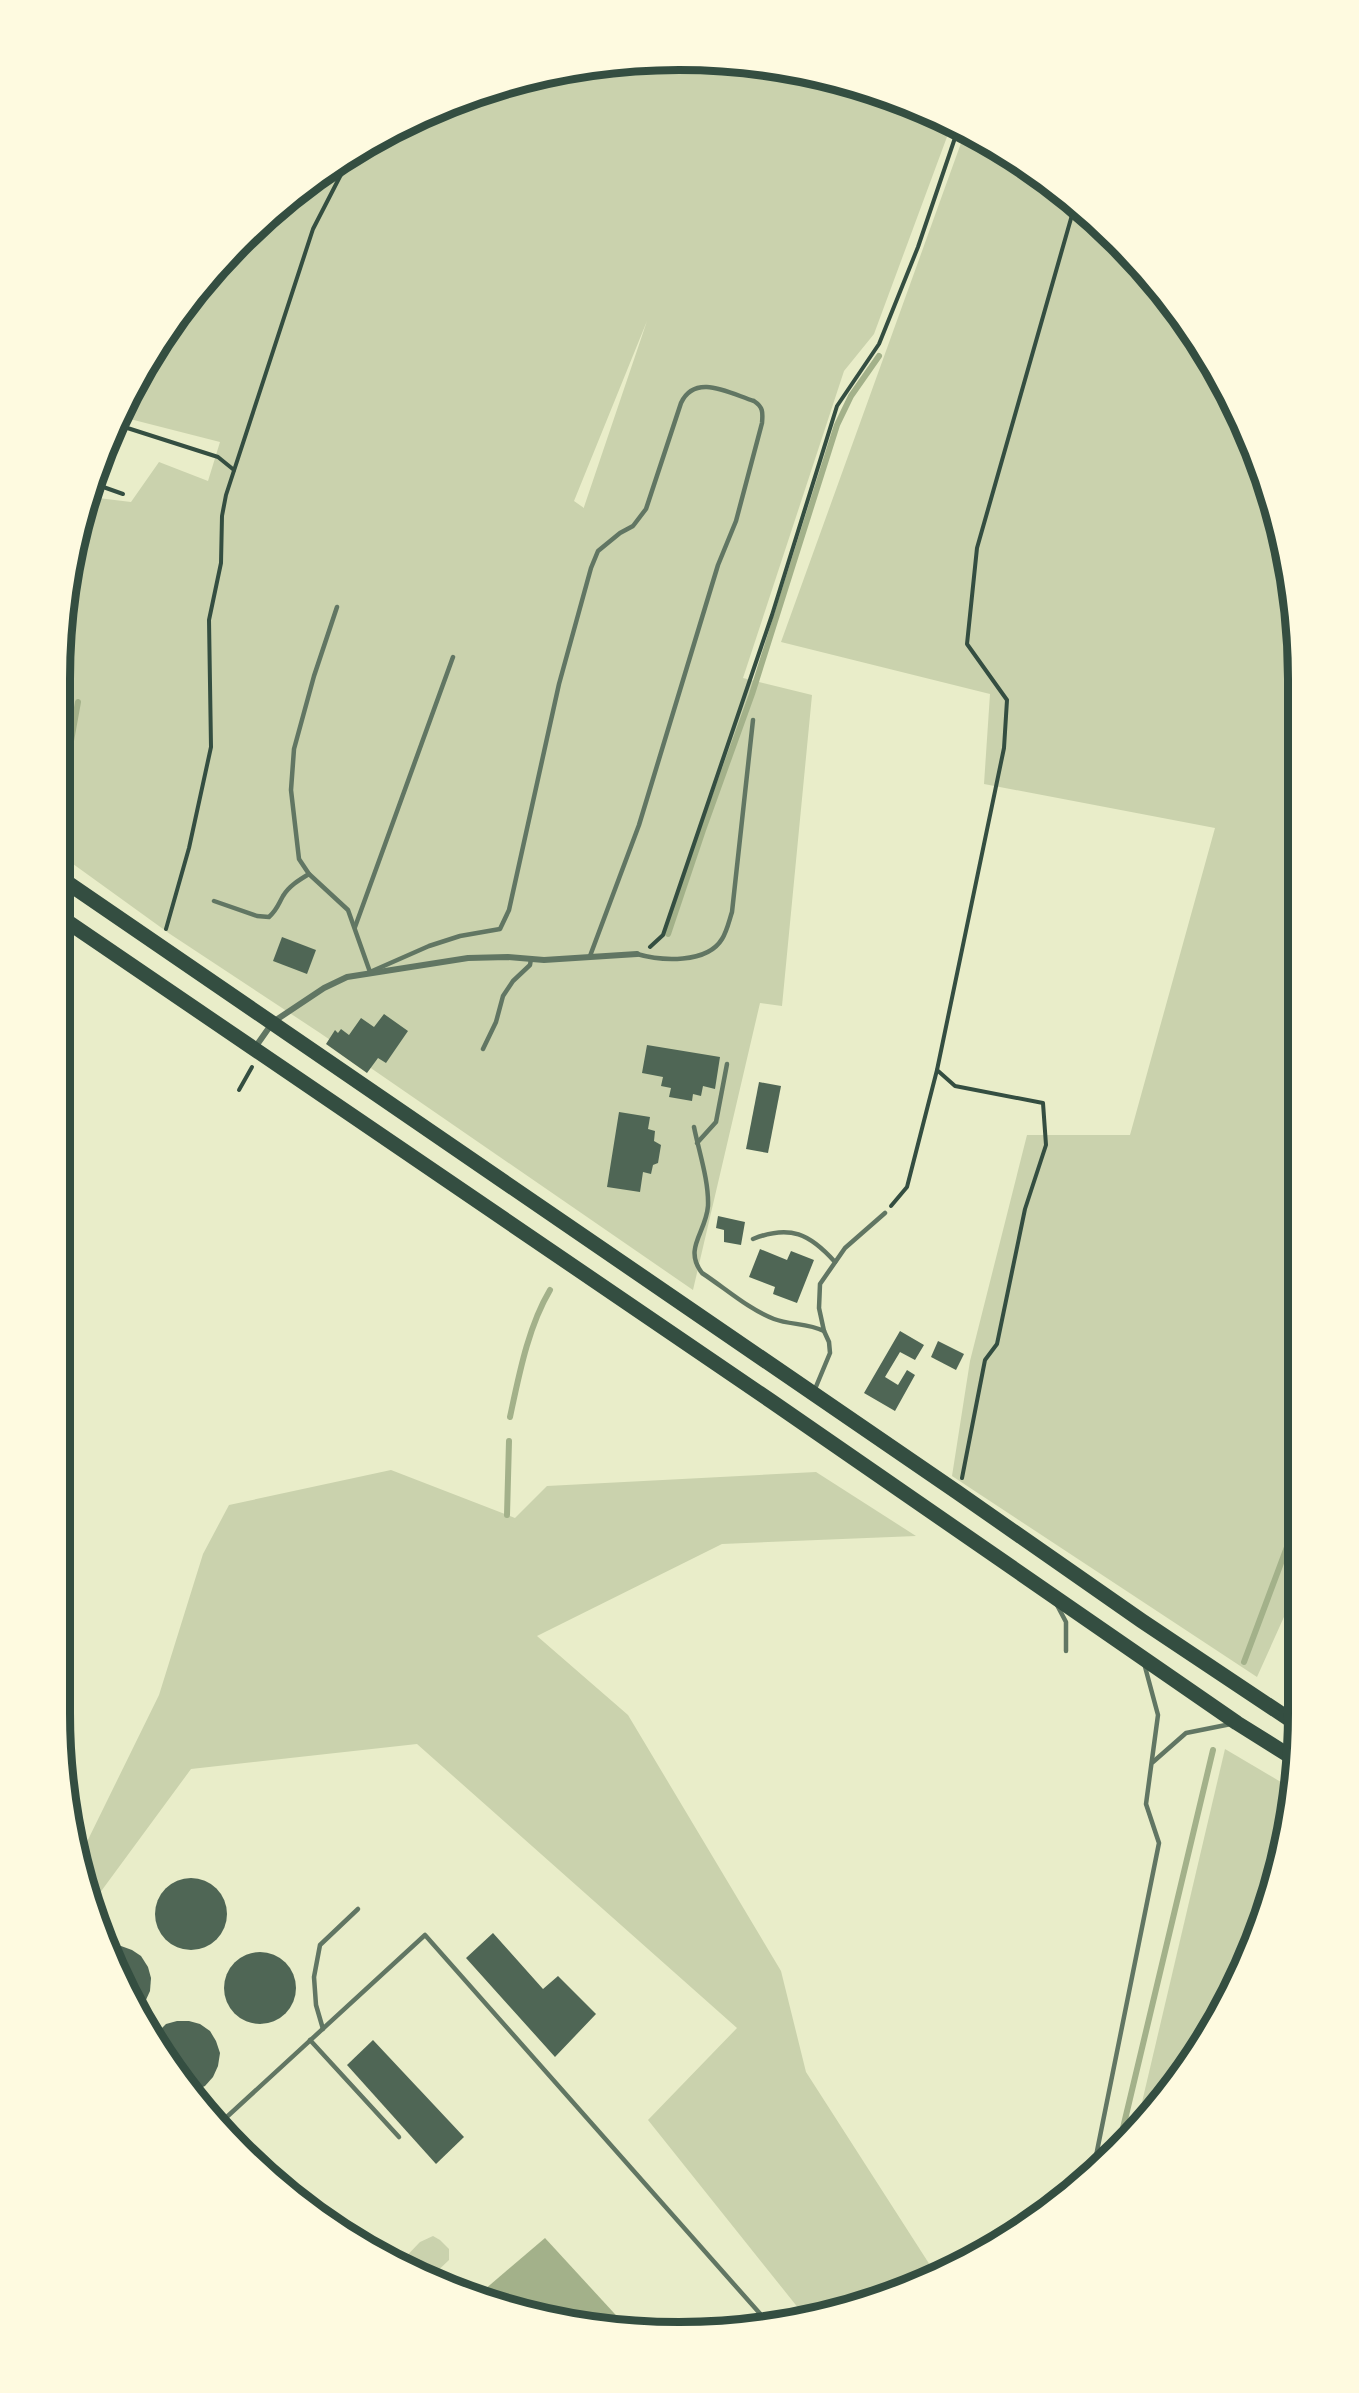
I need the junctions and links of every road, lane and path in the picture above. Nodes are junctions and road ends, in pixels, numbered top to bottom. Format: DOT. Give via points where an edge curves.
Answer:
graph roads {
  1 [pos="955,136"];
  2 [pos="342,172"];
  3 [pos="1072,215"];
  4 [pos="125,427"];
  5 [pos="234,470"];
  6 [pos="102,487"];
  7 [pos="123,494"];
  8 [pos="337,607"];
  9 [pos="453,657"];
  10 [pos="753,720"];
  11 [pos="309,873"];
  12 [pos="70,884"];
  13 [pos="214,901"];
  14 [pos="70,924"];
  15 [pos="355,927"];
  16 [pos="161,945"];
  17 [pos="637,954"];
  18 [pos="590,956"];
  19 [pos="531,959"];
  20 [pos="370,972"];
  21 [pos="273,1022"];
  22 [pos="483,1049"];
  23 [pos="256,1052"];
  24 [pos="727,1064"];
  25 [pos="937,1070"];
  26 [pos="238,1090"];
  27 [pos="694,1127"];
  28 [pos="697,1144"];
  29 [pos="885,1213"];
  30 [pos="753,1239"];
  31 [pos="835,1262"];
  32 [pos="824,1331"];
  33 [pos="812,1394"];
  34 [pos="962,1477"];
  35 [pos="1051,1593"];
  36 [pos="1066,1651"];
  37 [pos="1142,1658"];
  38 [pos="1288,1718"];
  39 [pos="1237,1723"];
  40 [pos="1287,1754"];
  41 [pos="1153,1762"];
  42 [pos="358,1909"];
  43 [pos="323,2029"];
  44 [pos="310,2040"];
  45 [pos="225,2118"];
  46 [pos="399,2137"];
  47 [pos="1096,2157"];
  48 [pos="762,2316"];
  1 -- 17 [label="path" via="879,344 837,406 772,615 663,935"];
  2 -- 5 [label="path" via="313,230"];
  3 -- 25 [label="path" via="977,548 967,644 1007,699 1004,748"];
  4 -- 5 [label="path" via="218,458"];
  5 -- 16 [label="path" via="222,516 221,563 209,620 211,747 189,848"];
  6 -- 7 [label="path"];
  8 -- 11 [label="lane" via="294,749 291,790 299,859"];
  9 -- 15 [label="lane"];
  10 -- 17 [label="lane" via="732,912 722,940 700,956 665,958"];
  11 -- 13 [label="lane" via="283,895 278,909 269,917"];
  11 -- 15 [label="lane" via="348,910"];
  12 -- 16 [label="main road"];
  14 -- 23 [label="main road"];
  15 -- 20 [label="lane"];
  16 -- 21 [label="main road"];
  17 -- 18 [label="street"];
  18 -- 19 [label="street"];
  18 -- 20 [label="lane" via="639,825 718,565 736,521 762,423 763,412 754,401 702,386 689,391 681,403 654,491 640,519 598,551 591,567 559,684 510,910 500,929 429,946"];
  19 -- 20 [label="street" via="468,958"];
  19 -- 22 [label="lane" via="503,996"];
  20 -- 21 [label="street" via="324,988"];
  21 -- 23 [label="street"];
  21 -- 33 [label="main road"];
  23 -- 26 [label="path"];
  23 -- 35 [label="main road"];
  24 -- 28 [label="lane" via="716,1122"];
  25 -- 29 [label="path" via="908,1187"];
  25 -- 34 [label="path" via="955,1086 1043,1103 1046,1145 1025,1209 997,1344 985,1360"];
  27 -- 28 [label="lane"];
  28 -- 32 [label="lane" via="708,1208 694,1249 696,1265 765,1315"];
  29 -- 31 [label="lane"];
  30 -- 31 [label="lane" via="786,1232 808,1237"];
  31 -- 32 [label="lane" via="820,1284 819,1308"];
  32 -- 33 [label="lane" via="830,1353"];
  33 -- 38 [label="main road"];
  35 -- 36 [label="lane" via="1066,1622"];
  35 -- 37 [label="main road"];
  37 -- 39 [label="main road"];
  37 -- 41 [label="lane" via="1158,1714"];
  39 -- 40 [label="main road"];
  39 -- 41 [label="lane" via="1186,1733"];
  41 -- 47 [label="lane" via="1146,1804 1159,1843"];
  42 -- 43 [label="lane" via="320,1945 314,1977"];
  43 -- 44 [label="lane"];
  43 -- 48 [label="lane" via="425,1935"];
  44 -- 45 [label="lane"];
  44 -- 46 [label="lane"];
}
